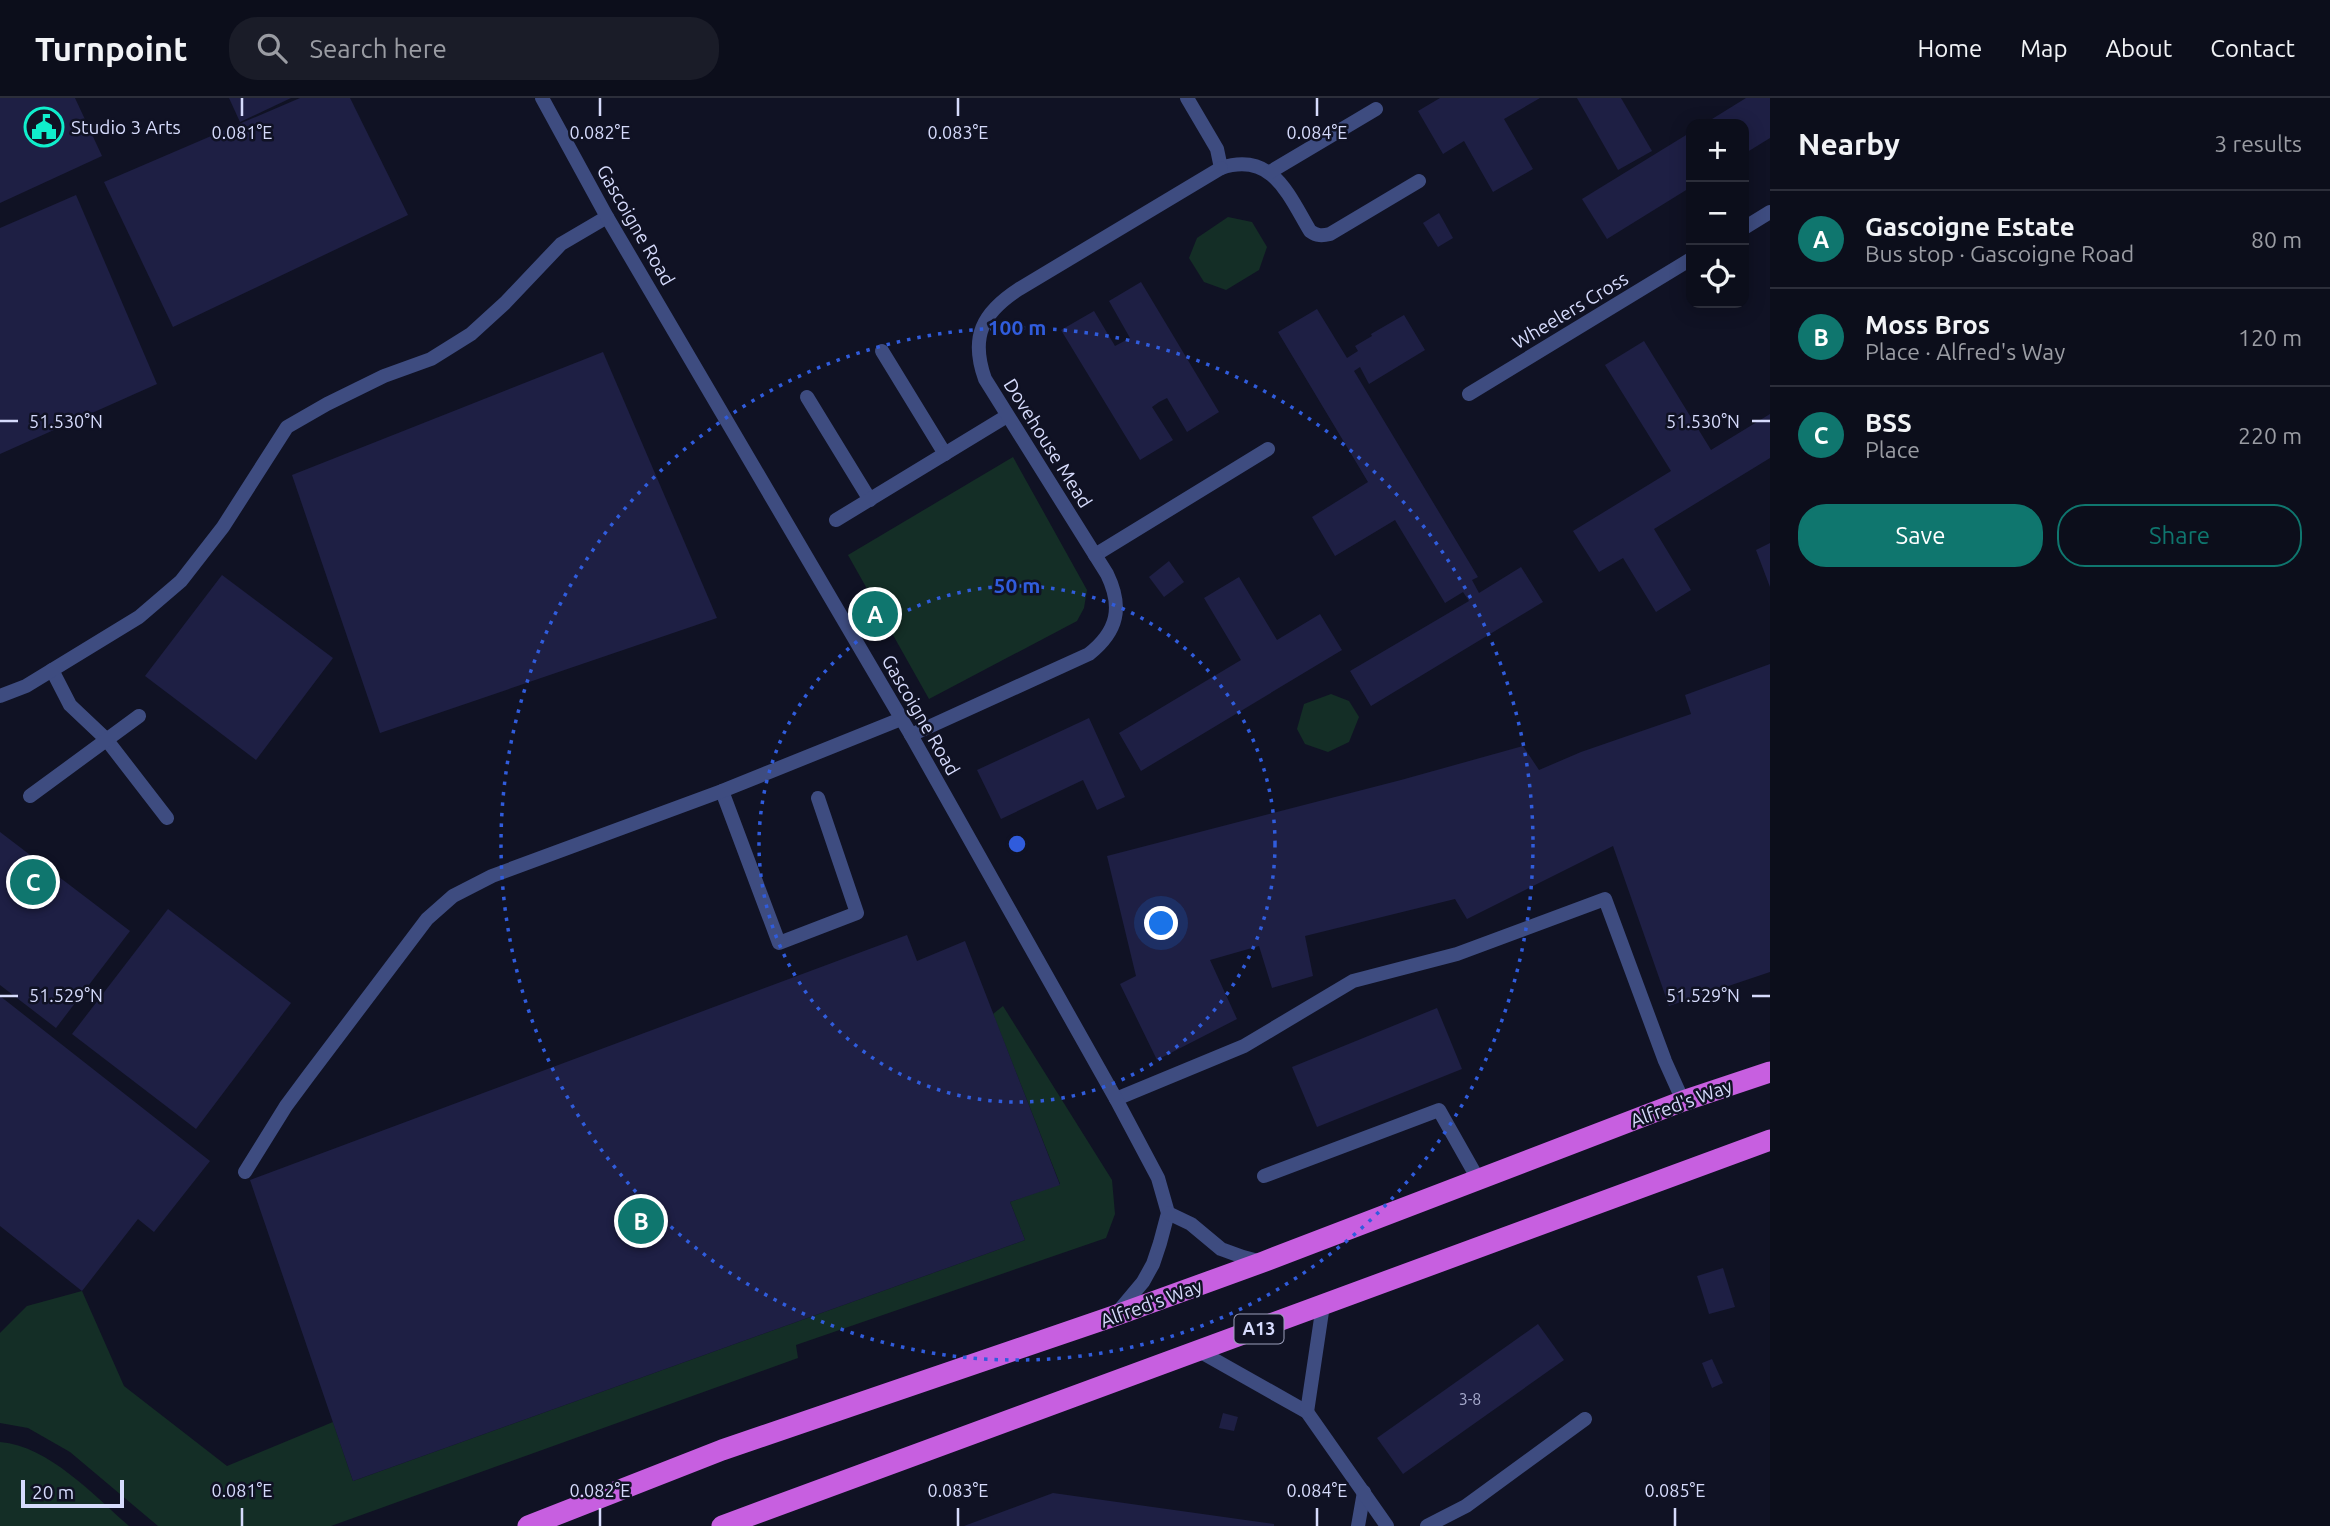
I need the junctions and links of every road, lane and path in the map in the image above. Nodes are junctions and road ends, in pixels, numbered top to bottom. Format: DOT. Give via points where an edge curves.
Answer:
graph roads {
  1 [pos="542,98"];
  2 [pos="1187,98"];
  3 [pos="1376,109"];
  4 [pos="1221,168"];
  5 [pos="1270,172"];
  6 [pos="1419,181"];
  7 [pos="1770,212"];
  8 [pos="607,217"];
  9 [pos="1749,225"];
  10 [pos="1686,262"];
  11 [pos="882,351"];
  12 [pos="1469,394"];
  13 [pos="807,397"];
  14 [pos="1007,416"];
  15 [pos="1268,449"];
  16 [pos="944,454"];
  17 [pos="870,500"];
  18 [pos="836,520"];
  19 [pos="1095,555"];
  20 [pos="52,670"];
  21 [pos="0,696"];
  22 [pos="139,716"];
  23 [pos="901,719"];
  24 [pos="911,735"];
  25 [pos="106,739"];
  26 [pos="722,791"];
  27 [pos="30,796"];
  28 [pos="818,798"];
  29 [pos="167,818"];
  30 [pos="1770,1072"];
  31 [pos="1116,1099"];
  32 [pos="1683,1101"];
  33 [pos="1770,1140"];
  34 [pos="245,1172"];
  35 [pos="1265,1176"];
  36 [pos="1478,1179"];
  37 [pos="1168,1213"];
  38 [pos="1263,1262"];
  39 [pos="1322,1305"];
  40 [pos="1114,1316"];
  41 [pos="1199,1351"];
  42 [pos="1307,1412"];
  43 [pos="1585,1419"];
  44 [pos="1364,1492"];
  45 [pos="528,1526"];
  46 [pos="722,1526"];
  47 [pos="1358,1526"];
  48 [pos="1387,1526"];
  49 [pos="1427,1526"];
  1 -- 8 [label="street, Gascoigne Road"];
  2 -- 4 [label="street" via="1217,149"];
  3 -- 5 [label="street"];
  4 -- 5 [label="street, Dovehouse Mead" via="1246,164"];
  4 -- 14 [label="street, Dovehouse Mead" via="993,309 984,321 978,351 985,379"];
  5 -- 6 [label="street" via="1310,231 1323,236"];
  7 -- 9 [label="street"];
  8 -- 20 [label="street" via="561,244 471,334 431,359 372,382 287,427 223,527 181,581 139,617"];
  8 -- 23 [label="street, Gascoigne Road"];
  10 -- 12 [label="street, Wheelers Cross"];
  11 -- 16 [label="street"];
  13 -- 17 [label="street"];
  14 -- 16 [label="street"];
  14 -- 19 [label="street, Dovehouse Mead"];
  15 -- 19 [label="street"];
  16 -- 17 [label="street"];
  17 -- 18 [label="street"];
  19 -- 24 [label="street, Dovehouse Mead" via="1113,587 1117,611 1100,645 1076,662"];
  20 -- 21 [label="street"];
  20 -- 25 [label="street" via="70,705"];
  22 -- 25 [label="street"];
  23 -- 24 [label="street, Gascoigne Road"];
  23 -- 26 [label="street"];
  24 -- 31 [label="street, Gascoigne Road"];
  25 -- 27 [label="street"];
  25 -- 29 [label="street"];
  26 -- 28 [label="street" via="779,943 857,913"];
  26 -- 34 [label="street" via="492,876 453,896 427,919 317,1064"];
  30 -- 32 [label="highway, Alfred's Way"];
  31 -- 32 [label="street" via="1244,1046 1353,981 1457,954 1605,899"];
  31 -- 37 [label="street, Gascoigne Road" via="1158,1178"];
  32 -- 36 [label="highway, Alfred's Way"];
  33 -- 39 [label="highway, A13"];
  35 -- 36 [label="street" via="1439,1110"];
  36 -- 38 [label="highway, Alfred's Way"];
  37 -- 38 [label="street" via="1191,1224 1222,1249"];
  37 -- 40 [label="street" via="1153,1264"];
  38 -- 40 [label="highway, Alfred's Way"];
  39 -- 41 [label="highway, A13"];
  39 -- 42 [label="street"];
  40 -- 45 [label="highway, Alfred's Way" via="722,1450"];
  41 -- 42 [label="street"];
  41 -- 46 [label="highway, A13"];
  42 -- 44 [label="street"];
  43 -- 49 [label="street" via="1466,1506"];
  44 -- 47 [label="street"];
  44 -- 48 [label="street"];
}
